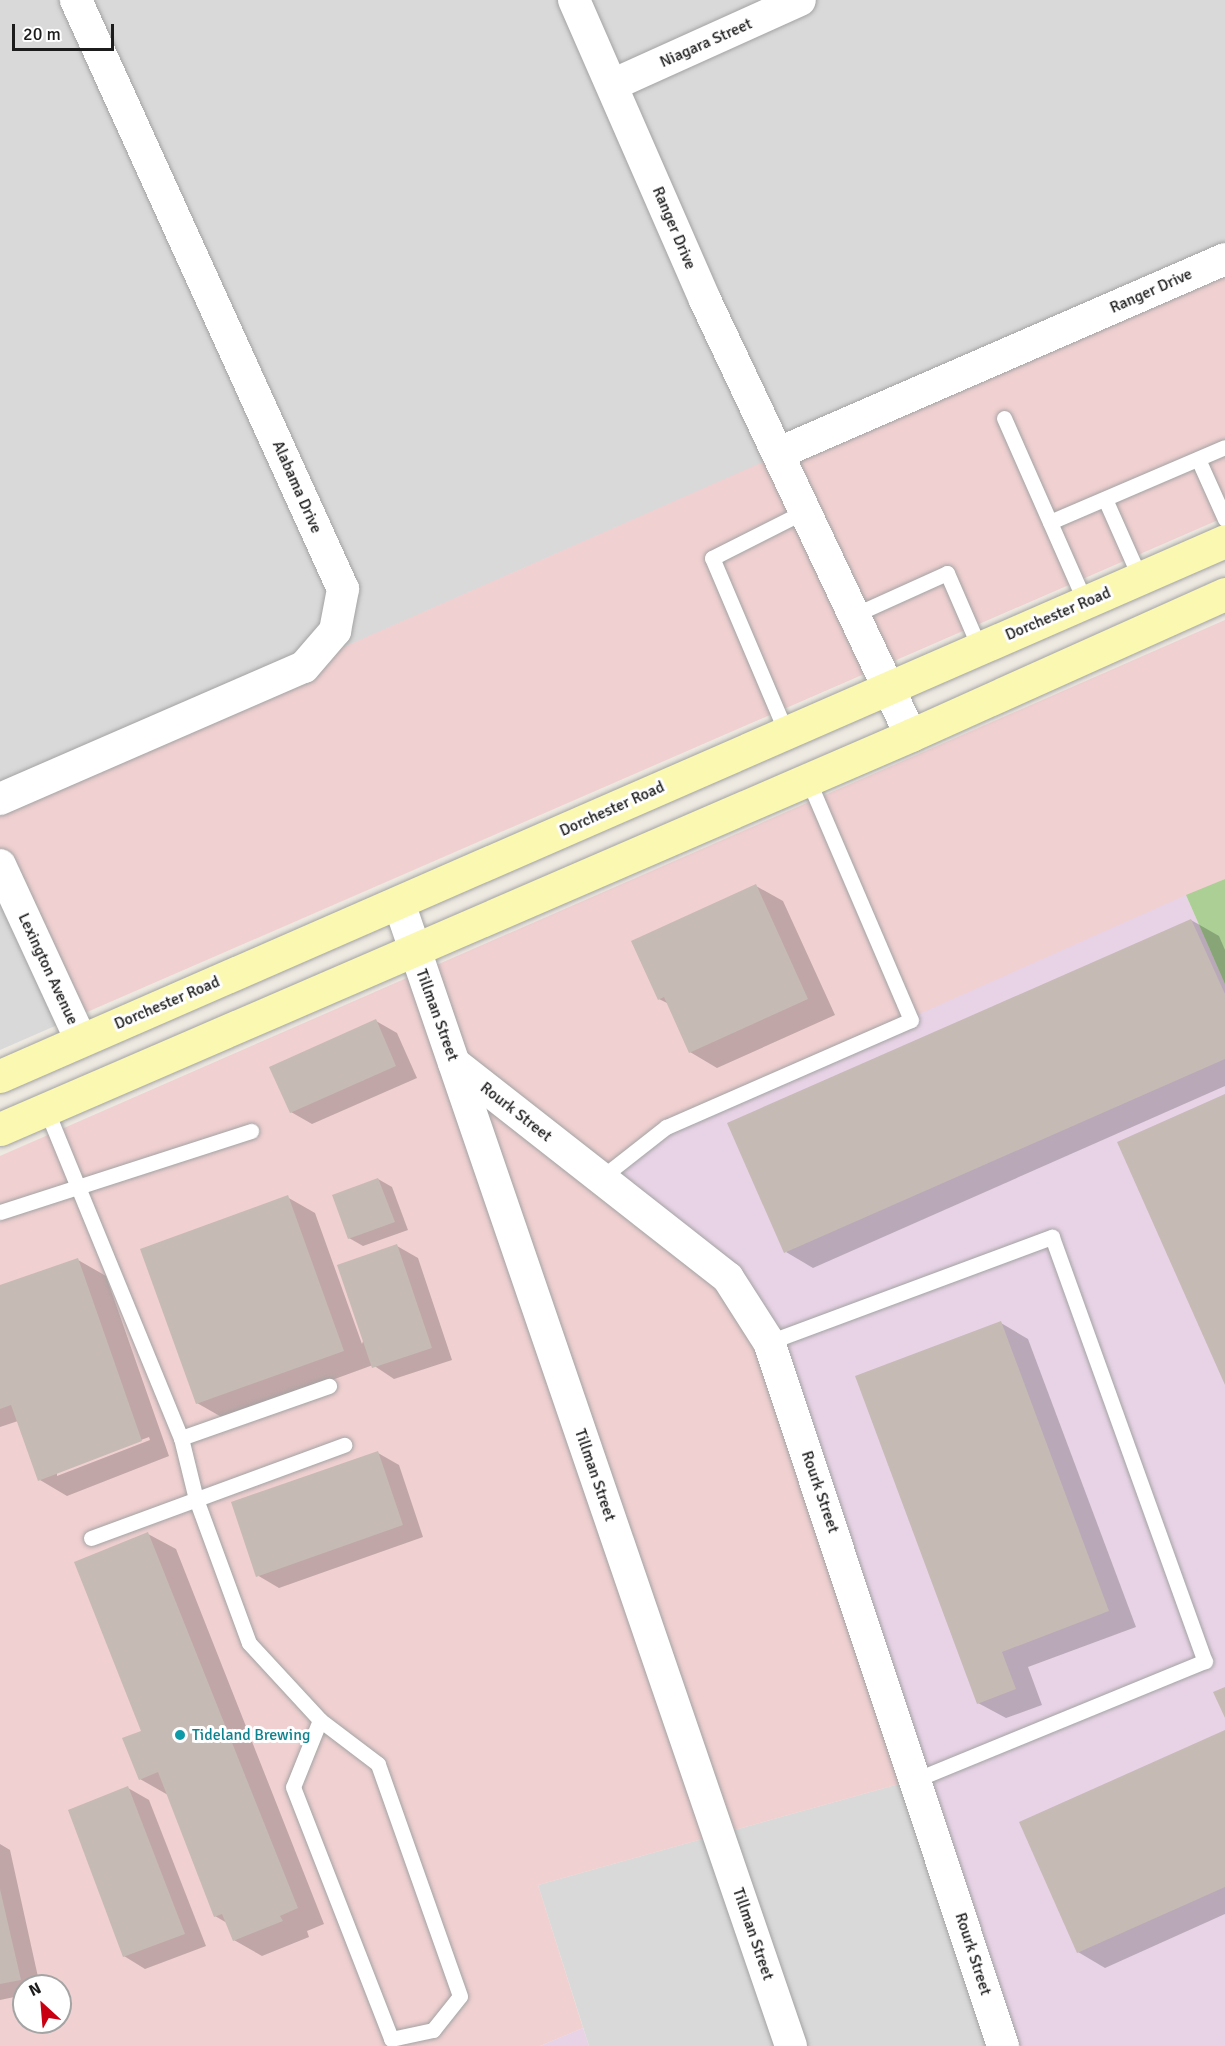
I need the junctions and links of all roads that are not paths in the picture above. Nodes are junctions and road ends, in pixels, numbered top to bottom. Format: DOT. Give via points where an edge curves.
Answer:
graph roads {
  1 [pos="76,0"];
  2 [pos="573,0"];
  3 [pos="800,0"];
  4 [pos="612,85"];
  5 [pos="1225,259"];
  6 [pos="1004,418"];
  7 [pos="1225,447"];
  8 [pos="779,453"];
  9 [pos="1198,459"];
  10 [pos="1104,499"];
  11 [pos="805,511"];
  12 [pos="1225,519"];
  13 [pos="1050,522"];
  14 [pos="1225,542"];
  15 [pos="1140,578"];
  16 [pos="1225,594"];
  17 [pos="1085,602"];
  18 [pos="854,615"];
  19 [pos="979,647"];
  20 [pos="887,687"];
  21 [pos="786,732"];
  22 [pos="912,735"];
  23 [pos="808,780"];
  24 [pos="0,799"];
  25 [pos="0,865"];
  26 [pos="399,903"];
  27 [pos="414,950"];
  28 [pos="81,1040"];
  29 [pos="454,1063"];
  30 [pos="0,1076"];
  31 [pos="46,1109"];
  32 [pos="0,1129"];
  33 [pos="251,1131"];
  34 [pos="601,1178"];
  35 [pos="78,1186"];
  36 [pos="0,1212"];
  37 [pos="769,1342"];
  38 [pos="329,1386"];
  39 [pos="181,1438"];
  40 [pos="344,1445"];
  41 [pos="196,1499"];
  42 [pos="91,1538"];
  43 [pos="320,1720"];
  44 [pos="917,1779"];
  45 [pos="791,2046"];
  46 [pos="1003,2046"];
  1 -- 24 [label="street, Alabama Drive" via="343,589 335,631 304,667"];
  2 -- 4 [label="street, Ranger Drive"];
  3 -- 4 [label="street, Niagara Street"];
  4 -- 8 [label="street, Ranger Drive" via="705,300"];
  5 -- 8 [label="street, Ranger Drive"];
  6 -- 13 [label="lane"];
  7 -- 9 [label="lane"];
  8 -- 11 [label="street, Ranger Drive"];
  9 -- 10 [label="lane"];
  9 -- 12 [label="lane"];
  10 -- 13 [label="lane"];
  10 -- 15 [label="lane"];
  11 -- 18 [label="street, Ranger Drive"];
  11 -- 21 [label="lane" via="712,558"];
  13 -- 17 [label="lane"];
  14 -- 15 [label="main road, Dorchester Road"];
  15 -- 17 [label="main road, Dorchester Road"];
  16 -- 22 [label="main road"];
  17 -- 19 [label="main road, Dorchester Road"];
  18 -- 19 [label="lane" via="947,573"];
  18 -- 20 [label="street, Ranger Drive"];
  19 -- 20 [label="main road, Dorchester Road"];
  20 -- 21 [label="main road, Dorchester Road"];
  20 -- 22 [label="street, Ranger Drive"];
  21 -- 26 [label="main road, Dorchester Road"];
  22 -- 23 [label="main road"];
  23 -- 27 [label="main road"];
  23 -- 34 [label="lane" via="911,1020 666,1127"];
  25 -- 28 [label="street, Lexington Avenue"];
  26 -- 27 [label="street, Tillman Street"];
  26 -- 28 [label="main road, Dorchester Road"];
  27 -- 29 [label="street, Tillman Street"];
  27 -- 31 [label="main road"];
  28 -- 30 [label="main road, Dorchester Road"];
  29 -- 34 [label="street, Rourk Street"];
  29 -- 45 [label="street, Tillman Street"];
  31 -- 32 [label="main road"];
  31 -- 35 [label="lane"];
  33 -- 35 [label="lane"];
  34 -- 37 [label="street, Rourk Street" via="728,1278"];
  35 -- 36 [label="lane"];
  35 -- 39 [label="lane"];
  37 -- 44 [label="street, Rourk Street"];
  37 -- 44 [label="lane" via="1052,1237 1205,1661"];
  38 -- 39 [label="lane"];
  39 -- 41 [label="lane"];
  40 -- 41 [label="lane"];
  41 -- 42 [label="lane"];
  41 -- 43 [label="lane" via="249,1643"];
  43 -- 43 [label="lane" via="293,1787 391,2039 433,2030 460,1996 378,1764"];
  44 -- 46 [label="street, Rourk Street"];
}
